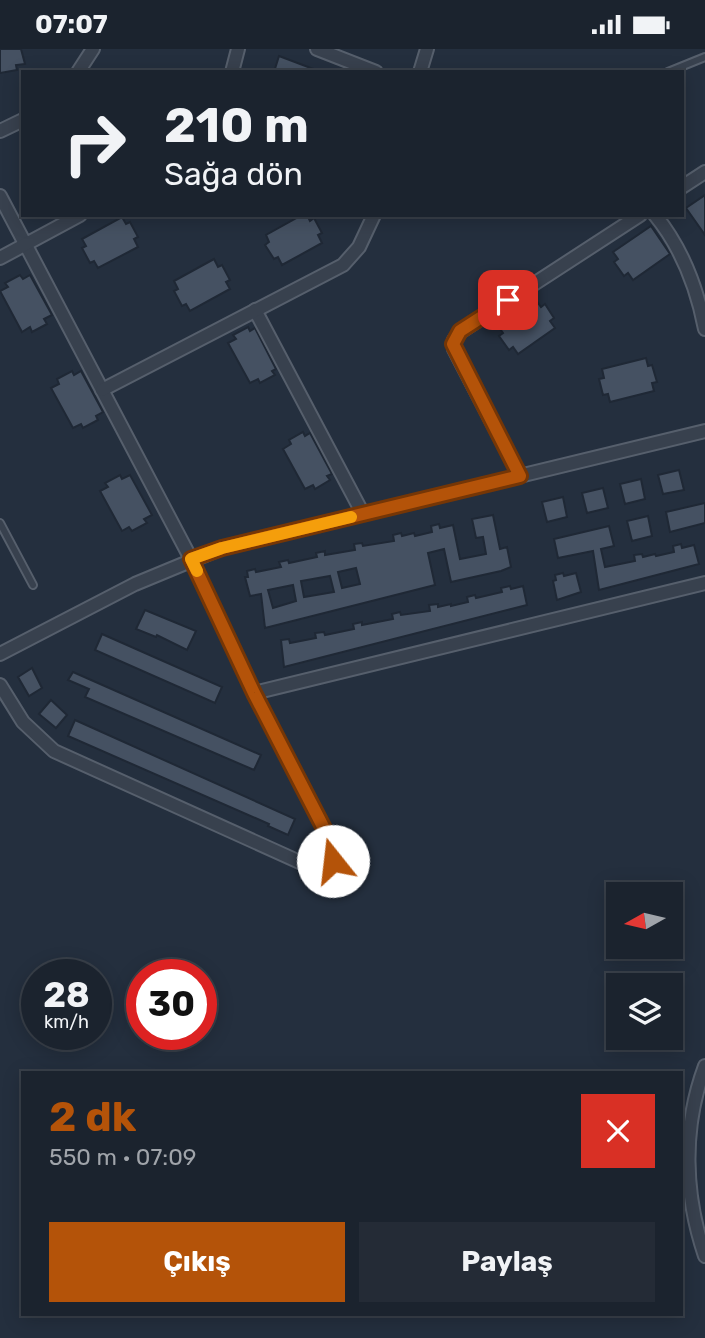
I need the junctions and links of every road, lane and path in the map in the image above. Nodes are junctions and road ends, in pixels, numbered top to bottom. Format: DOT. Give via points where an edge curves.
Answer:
graph roads {
  1 [pos="93,49"];
  2 [pos="238,49"];
  3 [pos="317,49"];
  4 [pos="427,49"];
  5 [pos="705,57"];
  6 [pos="79,70"];
  7 [pos="233,70"];
  8 [pos="371,70"];
  9 [pos="420,70"];
  10 [pos="673,70"];
  11 [pos="21,121"];
  12 [pos="0,131"];
  13 [pos="705,172"];
  14 [pos="684,186"];
  15 [pos="0,196"];
  16 [pos="76,217"];
  17 [pos="373,217"];
  18 [pos="637,217"];
  19 [pos="656,217"];
  20 [pos="25,244"];
  21 [pos="0,258"];
  22 [pos="255,310"];
  23 [pos="705,329"];
  24 [pos="102,390"];
  25 [pos="705,431"];
  26 [pos="520,476"];
  27 [pos="363,514"];
  28 [pos="0,523"];
  29 [pos="191,559"];
  30 [pos="705,583"];
  31 [pos="33,585"];
  32 [pos="0,654"];
  33 [pos="0,685"];
  34 [pos="254,693"];
  35 [pos="705,1066"];
  36 [pos="705,1256"];
  1 -- 6 [label="street"];
  2 -- 7 [label="street"];
  3 -- 8 [label="street"];
  4 -- 9 [label="street"];
  5 -- 10 [label="lane"];
  11 -- 12 [label="street"];
  13 -- 14 [label="street"];
  15 -- 20 [label="street"];
  16 -- 20 [label="street"];
  17 -- 22 [label="street" via="364,239 343,265"];
  18 -- 26 [label="street" via="460,331 454,340 454,349"];
  19 -- 23 [label="street" via="686,266"];
  20 -- 21 [label="street"];
  20 -- 24 [label="street"];
  22 -- 24 [label="street"];
  22 -- 27 [label="street"];
  24 -- 29 [label="street"];
  25 -- 26 [label="street"];
  26 -- 27 [label="street"];
  27 -- 29 [label="street"];
  28 -- 31 [label="lane"];
  29 -- 32 [label="street"];
  29 -- 34 [label="street"];
  30 -- 34 [label="street"];
  33 -- 34 [label="street" via="23,722 54,751 315,870 327,867 333,861 332,844"];
  35 -- 36 [label="street" via="693,1109 688,1161 692,1205"];
}
